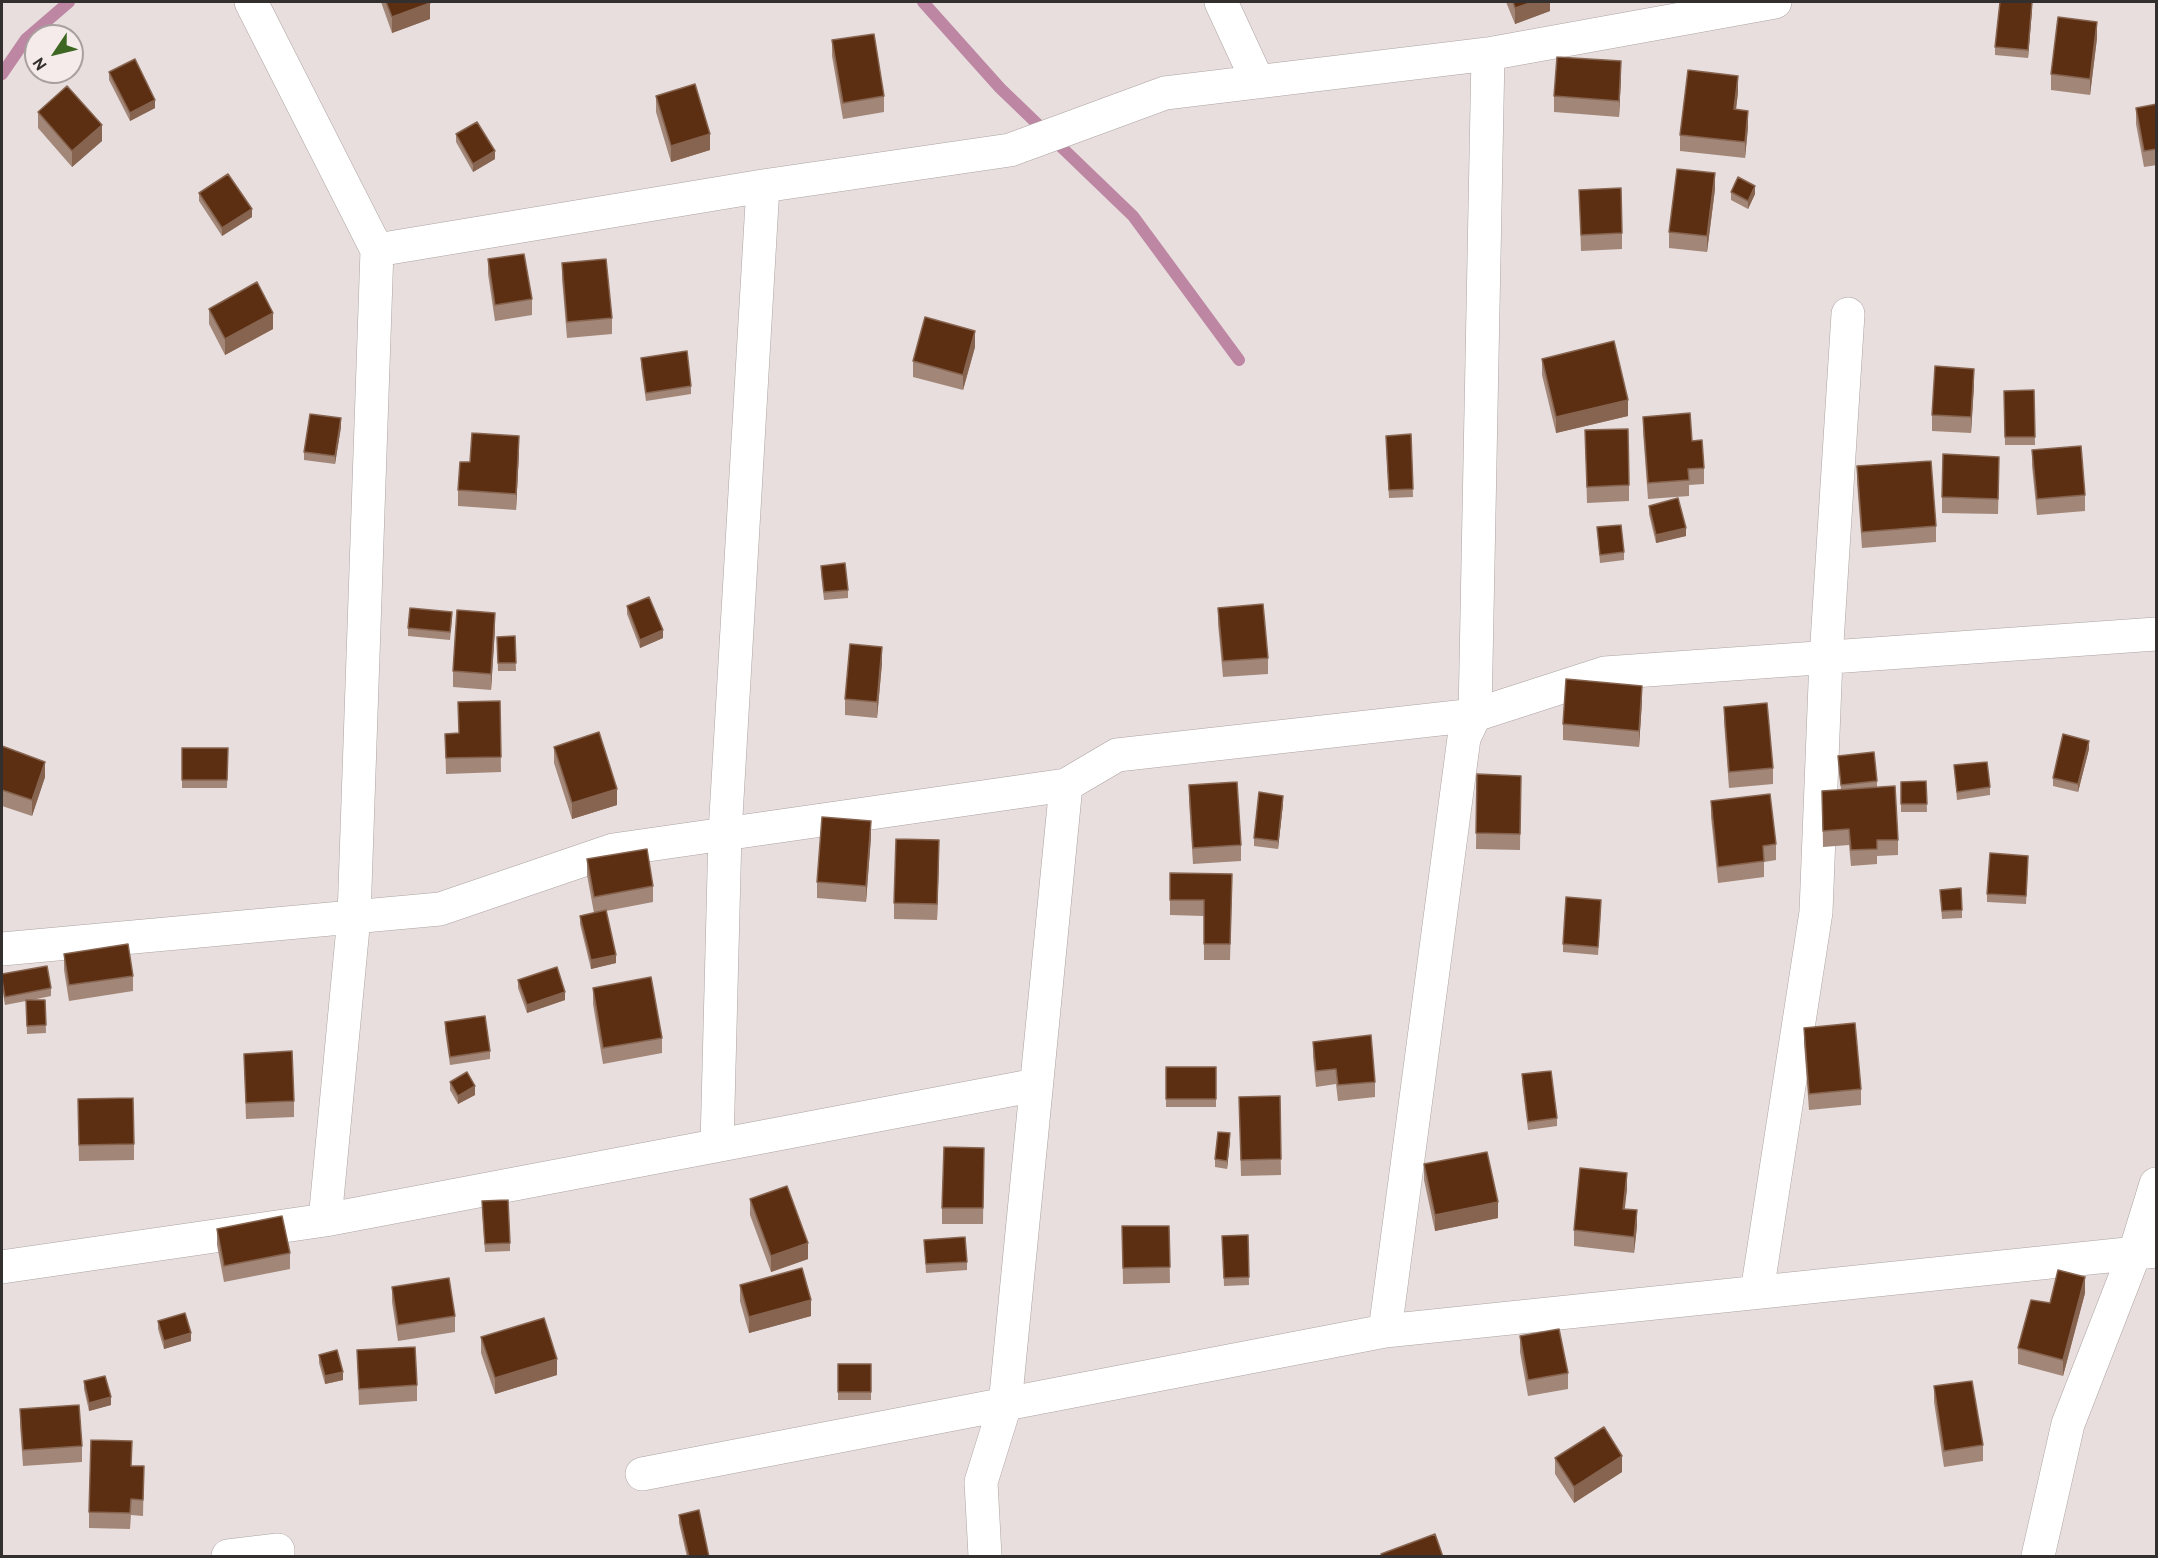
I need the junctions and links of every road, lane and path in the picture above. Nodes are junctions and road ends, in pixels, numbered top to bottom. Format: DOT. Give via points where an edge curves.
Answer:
graph roads {
  1 [pos="251,2"];
  2 [pos="1221,2"];
  3 [pos="1775,2"];
  4 [pos="1488,54"];
  5 [pos="1258,82"];
  6 [pos="763,186"];
  7 [pos="377,250"];
  8 [pos="1848,314"];
  9 [pos="2157,634"];
  10 [pos="1826,658"];
  11 [pos="1475,715"];
  12 [pos="1066,785"];
  13 [pos="725,833"];
  14 [pos="354,917"];
  15 [pos="2,949"];
  16 [pos="1036,1084"];
  17 [pos="717,1145"];
  18 [pos="2157,1184"];
  19 [pos="325,1220"];
  20 [pos="2146,1252"];
  21 [pos="2,1267"];
  22 [pos="1757,1292"];
  23 [pos="1385,1331"];
  24 [pos="1005,1405"];
  25 [pos="642,1474"];
  26 [pos="228,1557"];
  27 [pos="278,1557"];
  28 [pos="986,1557"];
  29 [pos="2038,1557"];
  1 -- 7 [label="street"];
  2 -- 5 [label="street"];
  3 -- 4 [label="street"];
  4 -- 5 [label="street"];
  4 -- 11 [label="street"];
  5 -- 6 [label="street" via="1165,93 1010,150"];
  6 -- 7 [label="street"];
  6 -- 13 [label="street"];
  7 -- 14 [label="street"];
  8 -- 10 [label="street"];
  9 -- 10 [label="street"];
  10 -- 11 [label="street" via="1605,673"];
  10 -- 22 [label="street" via="1816,912"];
  11 -- 12 [label="street" via="1117,755"];
  11 -- 23 [label="street" via="1464,738"];
  12 -- 13 [label="street"];
  12 -- 16 [label="street"];
  13 -- 14 [label="street" via="613,850 440,909"];
  13 -- 17 [label="street"];
  14 -- 15 [label="street"];
  14 -- 19 [label="street"];
  16 -- 17 [label="street"];
  16 -- 24 [label="street"];
  17 -- 19 [label="street"];
  18 -- 20 [label="street"];
  19 -- 21 [label="street"];
  20 -- 22 [label="street"];
  20 -- 29 [label="street" via="2068,1424"];
  22 -- 23 [label="street"];
  23 -- 24 [label="street"];
  24 -- 25 [label="street"];
  24 -- 28 [label="street" via="981,1482"];
  26 -- 27 [label="street" via="278,1550"];
}
